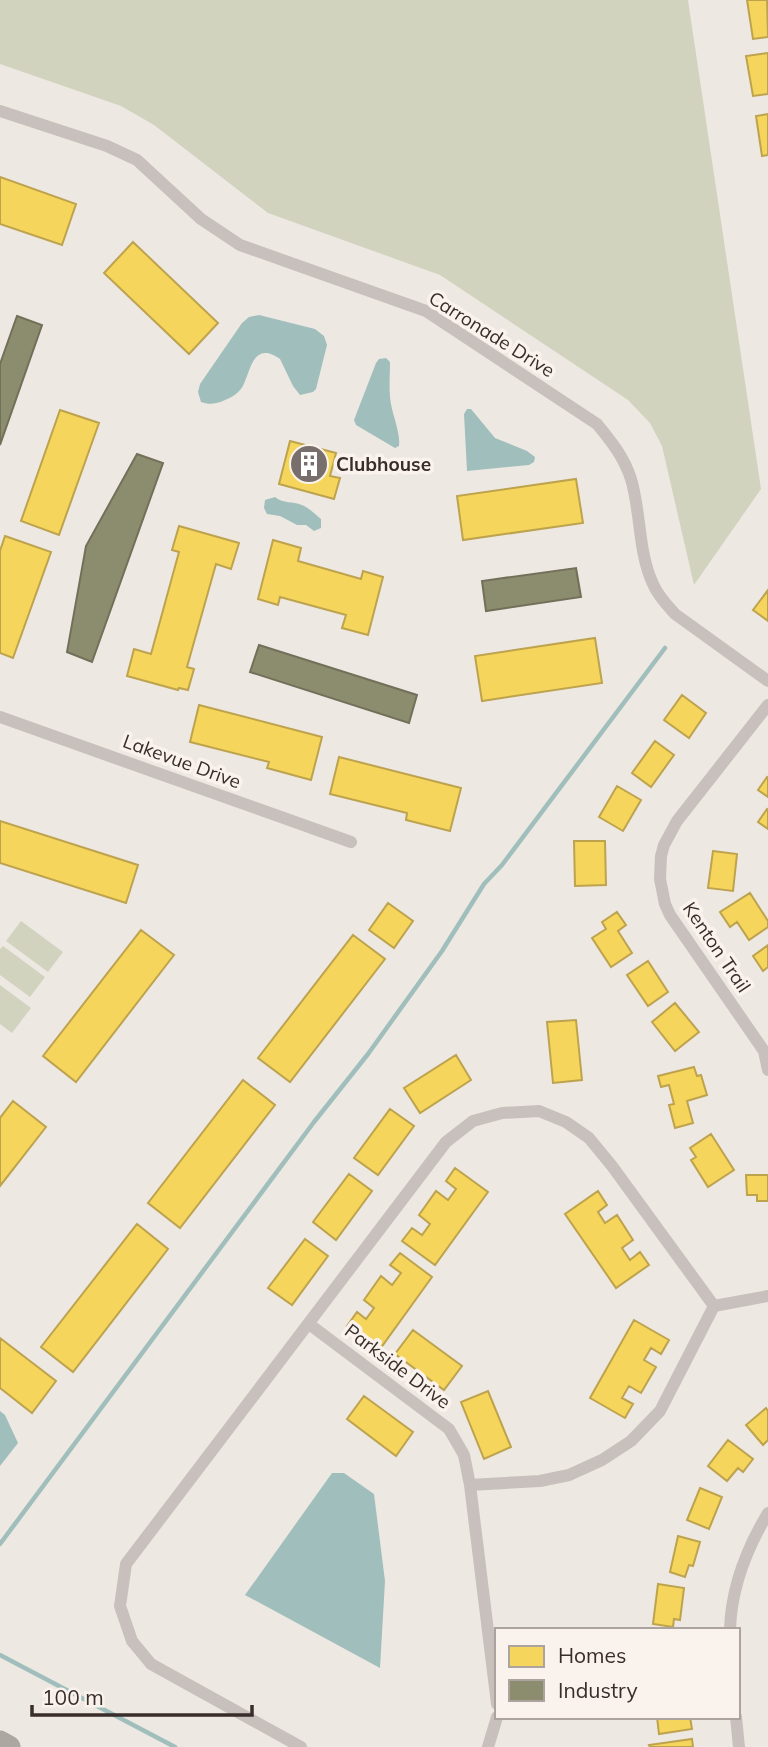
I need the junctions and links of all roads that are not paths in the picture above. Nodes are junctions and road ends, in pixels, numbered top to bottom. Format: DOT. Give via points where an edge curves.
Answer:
graph roads {
  1 [pos="0,111"];
  2 [pos="768,681"];
  3 [pos="768,705"];
  4 [pos="0,717"];
  5 [pos="351,842"];
  6 [pos="768,1070"];
  7 [pos="768,1296"];
  8 [pos="714,1306"];
  9 [pos="309,1324"];
  10 [pos="470,1485"];
  11 [pos="768,1513"];
  12 [pos="730,1628"];
  13 [pos="495,1688"];
  14 [pos="496,1719"];
  15 [pos="736,1719"];
  16 [pos="0,1742"];
  17 [pos="9,1747"];
  18 [pos="301,1747"];
  19 [pos="488,1747"];
  20 [pos="739,1747"];
  1 -- 2 [label="street, Carronade Drive" via="137,160 201,219 240,245 426,311 597,424 618,450 631,479 647,564 663,601"];
  3 -- 6 [label="street, Kenton Trail" via="677,821 660,865 670,915 764,1051"];
  4 -- 5 [label="street, Lakevue Drive"];
  7 -- 8 [label="street"];
  8 -- 9 [label="street" via="589,1138 539,1111 502,1113 473,1121 446,1142"];
  8 -- 10 [label="street" via="660,1411 631,1441 569,1475"];
  9 -- 10 [label="street, Parkside Drive" via="449,1429 464,1455"];
  9 -- 18 [label="street" via="126,1564 120,1606 132,1641 151,1664"];
  10 -- 13 [label="street, Parkside Drive"];
  11 -- 12 [label="street" via="743,1564"];
  14 -- 19 [label="street"];
  15 -- 20 [label="street"];
  16 -- 17 [label="highway"];
}
